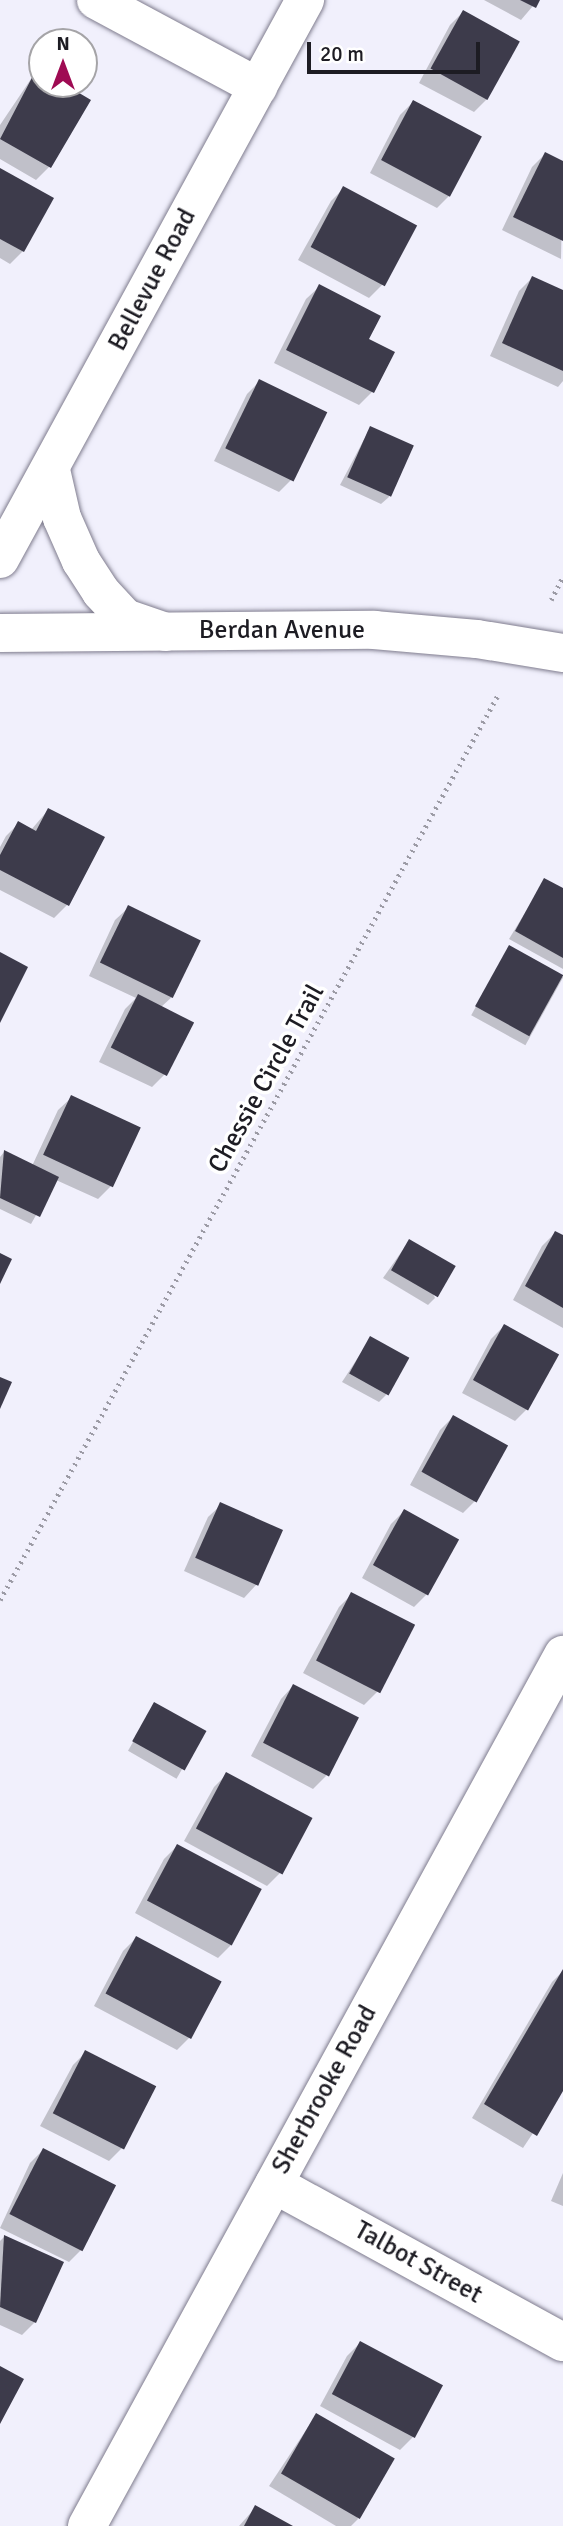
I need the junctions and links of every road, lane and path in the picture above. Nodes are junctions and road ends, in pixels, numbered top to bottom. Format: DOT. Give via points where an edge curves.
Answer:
graph roads {
  1 [pos="96,0"];
  2 [pos="305,0"];
  3 [pos="258,87"];
  4 [pos="51,470"];
  5 [pos="0,559"];
  6 [pos="563,576"];
  7 [pos="166,632"];
  8 [pos="0,634"];
  9 [pos="545,650"];
  10 [pos="0,1600"];
  11 [pos="563,1655"];
  12 [pos="274,2184"];
  13 [pos="563,2342"];
  14 [pos="88,2526"];
  1 -- 3 [label="street"];
  2 -- 3 [label="street, Bellevue Road"];
  3 -- 4 [label="street, Bellevue Road"];
  4 -- 5 [label="street, Bellevue Road"];
  4 -- 7 [label="street" via="62,518 101,592 125,618"];
  6 -- 9 [label="path, Chessie Circle Trail"];
  7 -- 8 [label="street, Berdan Avenue"];
  7 -- 9 [label="street, Berdan Avenue" via="374,630"];
  9 -- 10 [label="path, Chessie Circle Trail"];
  11 -- 12 [label="street, Sherbrooke Road"];
  12 -- 13 [label="street, Talbot Street"];
  12 -- 14 [label="street, Sherbrooke Road"];
}
